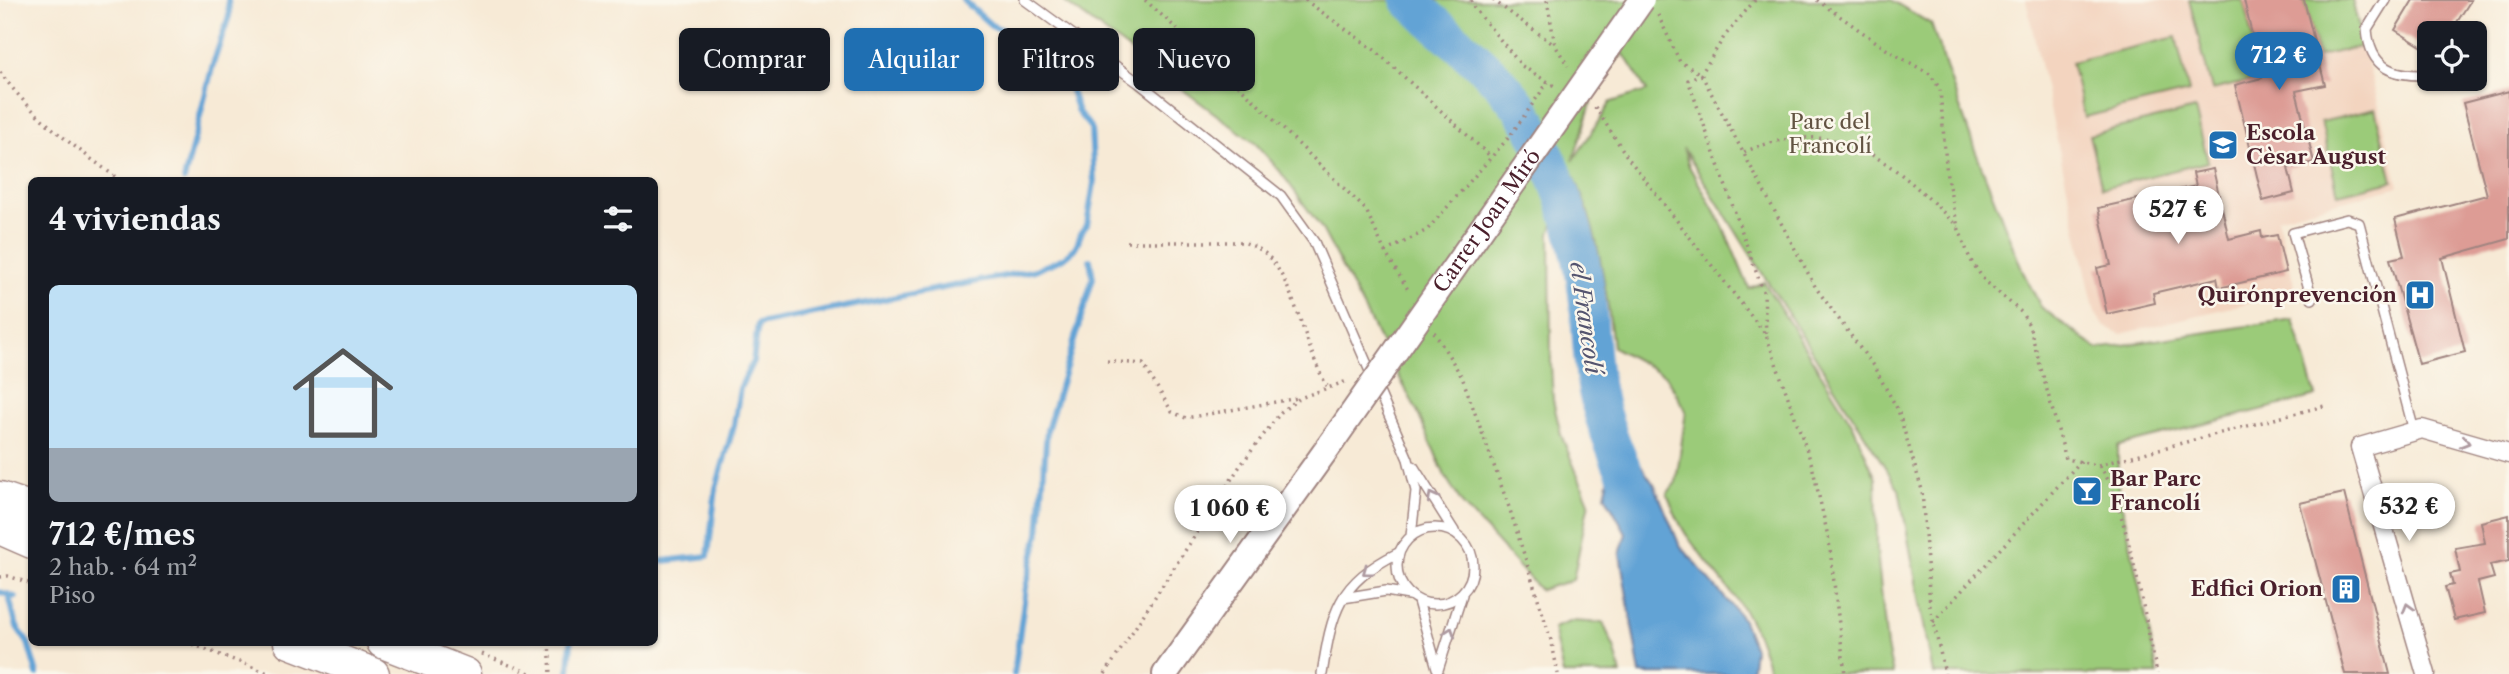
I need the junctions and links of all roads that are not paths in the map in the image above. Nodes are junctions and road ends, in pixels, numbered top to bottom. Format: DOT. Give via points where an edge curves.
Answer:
graph roads {
  1 [pos="1024,0"];
  2 [pos="2385,0"];
  3 [pos="1650,6"];
  4 [pos="2417,75"];
  5 [pos="2312,299"];
  6 [pos="2418,430"];
  7 [pos="2509,454"];
  8 [pos="1408,459"];
  9 [pos="1457,534"];
  10 [pos="1411,536"];
  11 [pos="1398,553"];
  12 [pos="1462,594"];
  13 [pos="1409,595"];
  14 [pos="1343,598"];
  15 [pos="1418,601"];
  16 [pos="300,646"];
  17 [pos="399,646"];
  18 [pos="469,663"];
  19 [pos="373,674"];
  20 [pos="1165,674"];
  21 [pos="1322,674"];
  22 [pos="2426,674"];
  1 -- 8 [label="lane" via="1139,83 1281,196 1314,242"];
  2 -- 4 [label="lane" via="2367,29 2374,57 2388,71"];
  3 -- 20 [label="street, Carrer Joan Miró, bridge"];
  5 -- 6 [label="lane" via="2293,233 2347,219 2359,223"];
  6 -- 7 [label="street, one-way"];
  22 -- 6 [label="street, one-way" via="2360,447"];
  9 -- 8 [label="lane, one-way"];
  8 -- 10 [label="lane" via="1416,491"];
  9 -- 10 [label="lane" via="1434,528"];
  9 -- 12 [label="lane" via="1474,563"];
  10 -- 11 [label="lane"];
  11 -- 13 [label="lane" via="1397,576"];
  11 -- 14 [label="lane, one-way" via="1363,573"];
  12 -- 15 [label="lane" via="1441,604"];
  15 -- 12 [label="lane, one-way" via="1438,670"];
  13 -- 14 [label="lane" via="1386,591"];
  13 -- 15 [label="lane"];
  14 -- 21 [label="lane" via="1328,637"];
  16 -- 19 [label="highway"];
  17 -- 18 [label="highway"];
}
